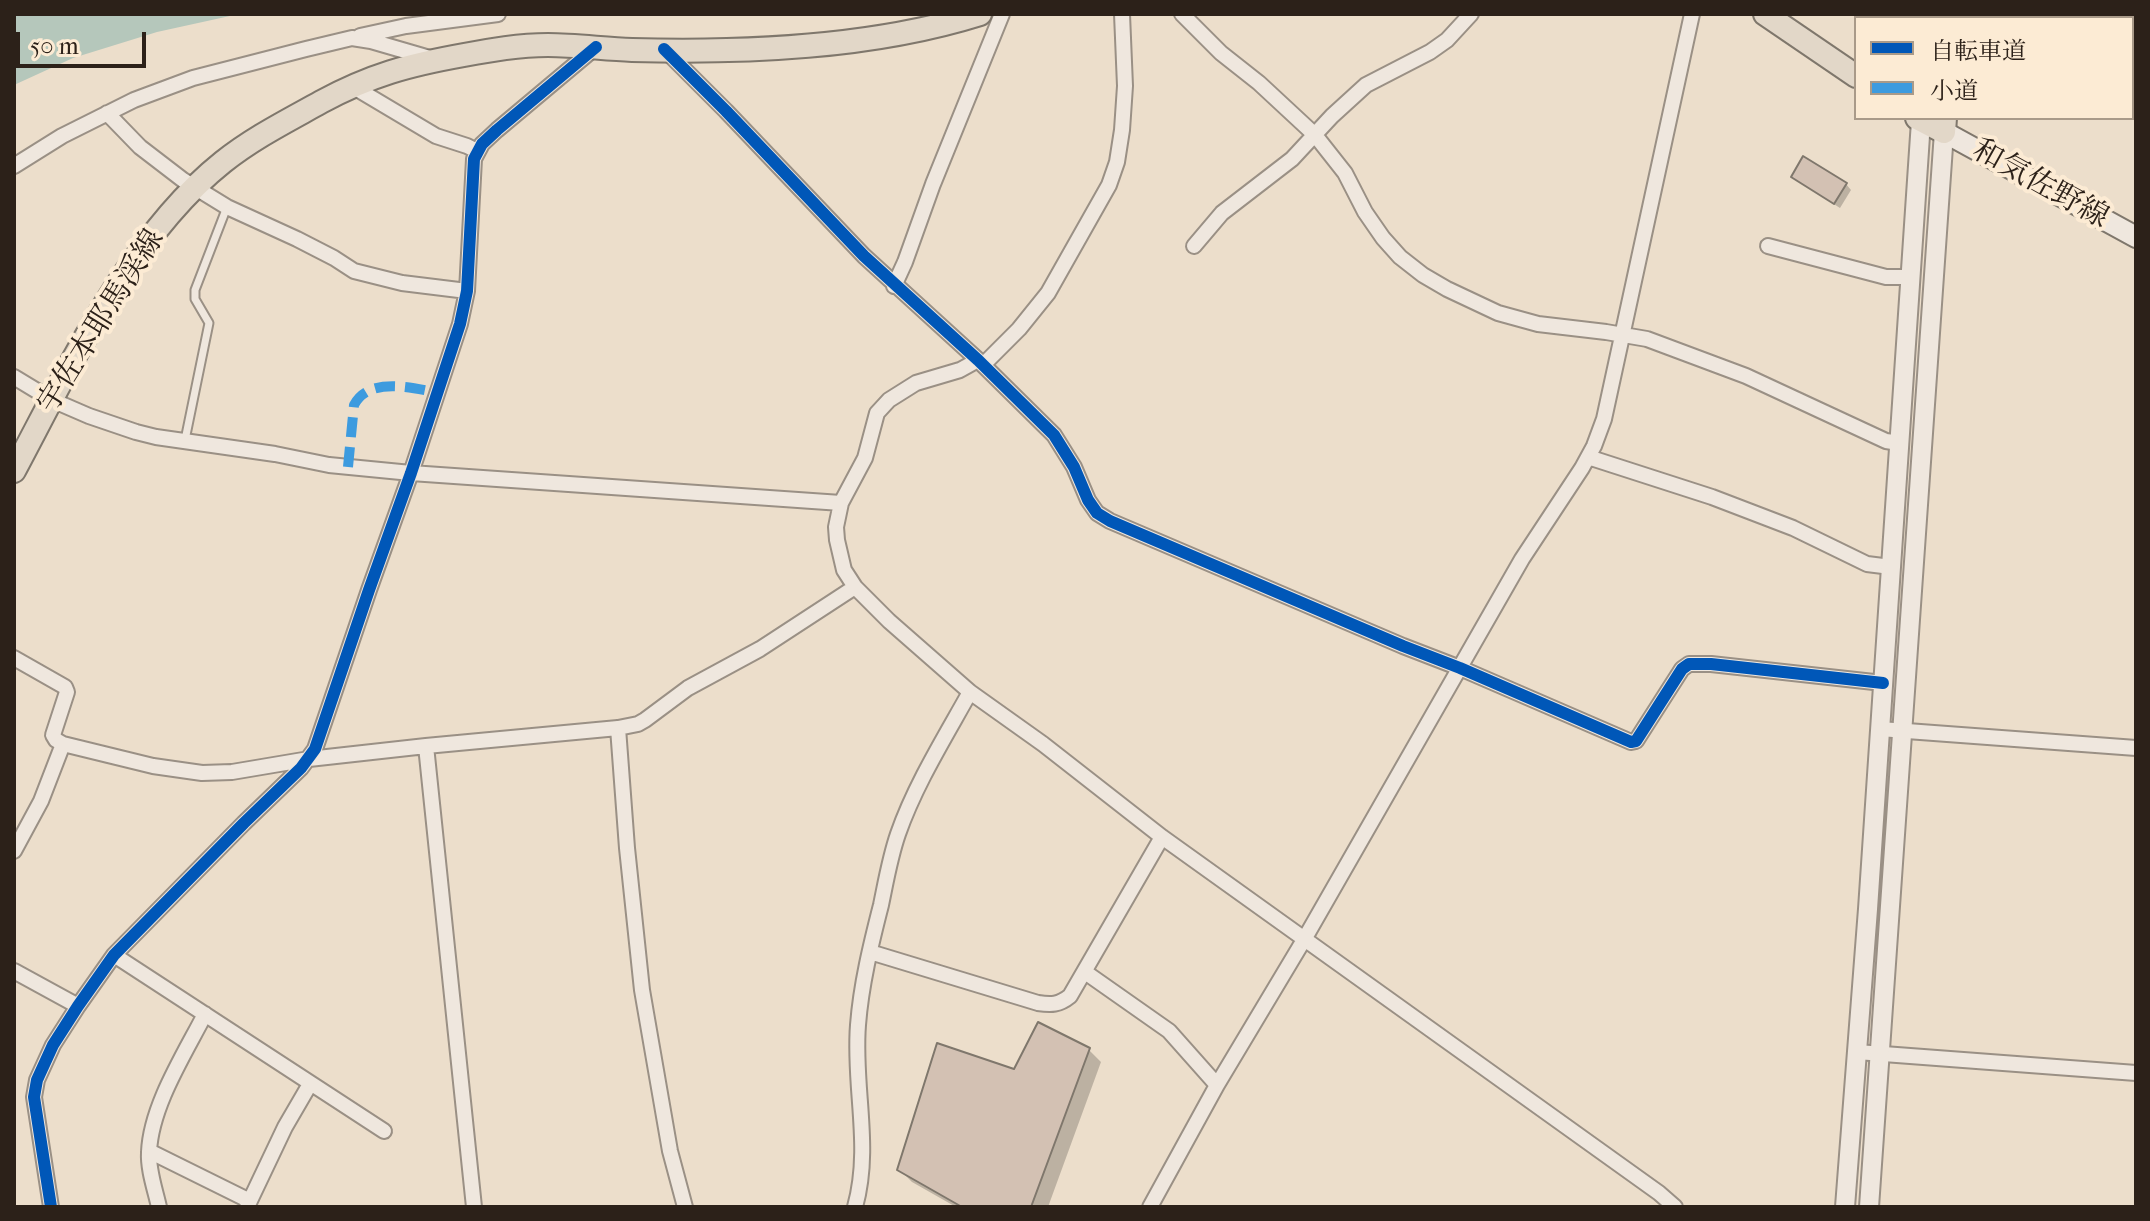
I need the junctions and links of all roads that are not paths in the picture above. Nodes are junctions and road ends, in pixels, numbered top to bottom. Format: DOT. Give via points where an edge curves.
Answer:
graph roads {
  1 [pos="498,14"];
  2 [pos="980,14"];
  3 [pos="1002,14"];
  4 [pos="1122,14"];
  5 [pos="1182,14"];
  6 [pos="1471,14"];
  7 [pos="1692,14"];
  8 [pos="1765,14"];
  9 [pos="352,38"];
  10 [pos="596,47"];
  11 [pos="664,49"];
  12 [pos="436,60"];
  13 [pos="1854,75"];
  14 [pos="352,86"];
  15 [pos="107,113"];
  16 [pos="1920,120"];
  17 [pos="1924,120"];
  18 [pos="1944,125"];
  19 [pos="1315,135"];
  20 [pos="477,151"];
  21 [pos="14,166"];
  22 [pos="195,188"];
  23 [pos="227,207"];
  24 [pos="2136,237"];
  25 [pos="1194,246"];
  26 [pos="1768,246"];
  27 [pos="1911,277"];
  28 [pos="894,286"];
  29 [pos="467,291"];
  30 [pos="1623,334"];
  31 [pos="981,362"];
  32 [pos="14,377"];
  33 [pos="52,400"];
  34 [pos="185,440"];
  35 [pos="1899,443"];
  36 [pos="1588,457"];
  37 [pos="14,471"];
  38 [pos="411,473"];
  39 [pos="841,503"];
  40 [pos="1891,567"];
  41 [pos="855,587"];
  42 [pos="14,658"];
  43 [pos="1460,668"];
  44 [pos="1883,683"];
  45 [pos="970,692"];
  46 [pos="618,728"];
  47 [pos="1880,729"];
  48 [pos="1902,731"];
  49 [pos="63,744"];
  50 [pos="426,746"];
  51 [pos="2136,748"];
  52 [pos="309,759"];
  53 [pos="1162,837"];
  54 [pos="14,851"];
  55 [pos="1305,938"];
  56 [pos="870,952"];
  57 [pos="114,955"];
  58 [pos="14,971"];
  59 [pos="1085,972"];
  60 [pos="78,1006"];
  61 [pos="205,1014"];
  62 [pos="1857,1052"];
  63 [pos="1880,1053"];
  64 [pos="2136,1073"];
  65 [pos="310,1084"];
  66 [pos="1217,1085"];
  67 [pos="384,1131"];
  68 [pos="149,1151"];
  69 [pos="248,1204"];
  70 [pos="51,1207"];
  71 [pos="159,1207"];
  72 [pos="474,1207"];
  73 [pos="685,1207"];
  74 [pos="855,1207"];
  75 [pos="1150,1207"];
  76 [pos="1675,1207"];
  77 [pos="1845,1207"];
  78 [pos="1869,1207"];
  1 -- 9 [label="street"];
  2 -- 11 [label="main road, 宇佐本耶馬渓線" via="846,41"];
  3 -- 28 [label="street"];
  4 -- 31 [label="street" via="1122,130 1109,185 1048,293 1019,329"];
  5 -- 19 [label="street"];
  6 -- 19 [label="street" via="1430,52 1366,85"];
  7 -- 30 [label="street"];
  8 -- 13 [label="main road"];
  9 -- 12 [label="street"];
  9 -- 15 [label="street" via="193,78"];
  10 -- 11 [label="main road, 宇佐本耶馬渓線"];
  10 -- 12 [label="main road, 宇佐本耶馬渓線" via="517,47"];
  10 -- 20 [label="street"];
  11 -- 28 [label="street"];
  12 -- 14 [label="main road, 宇佐本耶馬渓線"];
  14 -- 20 [label="street" via="436,136"];
  14 -- 22 [label="main road, 宇佐本耶馬渓線" via="262,134"];
  15 -- 21 [label="street"];
  15 -- 22 [label="street" via="140,147"];
  16 -- 27 [label="street"];
  17 -- 18 [label="main road"];
  18 -- 24 [label="main road, 和気佐野線"];
  18 -- 48 [label="street"];
  19 -- 25 [label="street" via="1222,213"];
  19 -- 30 [label="street" via="1345,173 1383,238 1423,275 1518,319"];
  20 -- 29 [label="street"];
  22 -- 23 [label="street"];
  22 -- 33 [label="main road, 宇佐本耶馬渓線" via="140,253"];
  23 -- 29 [label="street" via="364,274"];
  23 -- 34 [label="lane" via="195,290 209,323"];
  26 -- 27 [label="street" via="1886,277"];
  27 -- 35 [label="street"];
  28 -- 31 [label="street"];
  29 -- 38 [label="street"];
  30 -- 35 [label="street" via="1746,376"];
  30 -- 36 [label="street" via="1604,419"];
  31 -- 39 [label="street" via="916,383 882,406 865,458"];
  31 -- 43 [label="street" via="1054,435 1097,513"];
  32 -- 33 [label="street"];
  33 -- 34 [label="street" via="136,432"];
  33 -- 37 [label="main road, 宇佐本耶馬渓線"];
  34 -- 38 [label="street"];
  35 -- 40 [label="street"];
  36 -- 40 [label="street" via="1793,528 1867,564"];
  36 -- 43 [label="street"];
  38 -- 39 [label="street"];
  38 -- 52 [label="street"];
  39 -- 41 [label="street" via="837,540 844,570"];
  40 -- 44 [label="street"];
  41 -- 45 [label="street"];
  41 -- 46 [label="street" via="688,688 645,720"];
  42 -- 49 [label="street" via="65,687 53,735"];
  43 -- 44 [label="street" via="1631,742 1689,664"];
  43 -- 55 [label="street"];
  44 -- 47 [label="street"];
  45 -- 53 [label="street"];
  45 -- 56 [label="street" via="899,833"];
  46 -- 50 [label="street"];
  46 -- 73 [label="street" via="642,990"];
  47 -- 48 [label="street"];
  47 -- 62 [label="street"];
  48 -- 51 [label="street"];
  48 -- 63 [label="street"];
  49 -- 52 [label="street" via="202,773"];
  49 -- 54 [label="street"];
  50 -- 52 [label="street"];
  50 -- 72 [label="street"];
  52 -- 57 [label="street"];
  53 -- 55 [label="street"];
  53 -- 59 [label="street"];
  55 -- 66 [label="street"];
  55 -- 76 [label="street"];
  56 -- 59 [label="street" via="1050,1005 1070,996"];
  56 -- 74 [label="street" via="858,1022 863,1158"];
  57 -- 60 [label="street"];
  57 -- 61 [label="street"];
  58 -- 60 [label="street"];
  59 -- 66 [label="street" via="1169,1031"];
  60 -- 70 [label="street" via="43,1064 34,1097"];
  61 -- 65 [label="street"];
  61 -- 68 [label="street" via="166,1091"];
  62 -- 63 [label="street"];
  62 -- 77 [label="street"];
  63 -- 64 [label="street"];
  63 -- 78 [label="street"];
  65 -- 67 [label="street"];
  65 -- 69 [label="street"];
  66 -- 75 [label="street"];
  68 -- 69 [label="street"];
  68 -- 71 [label="street"];
}
